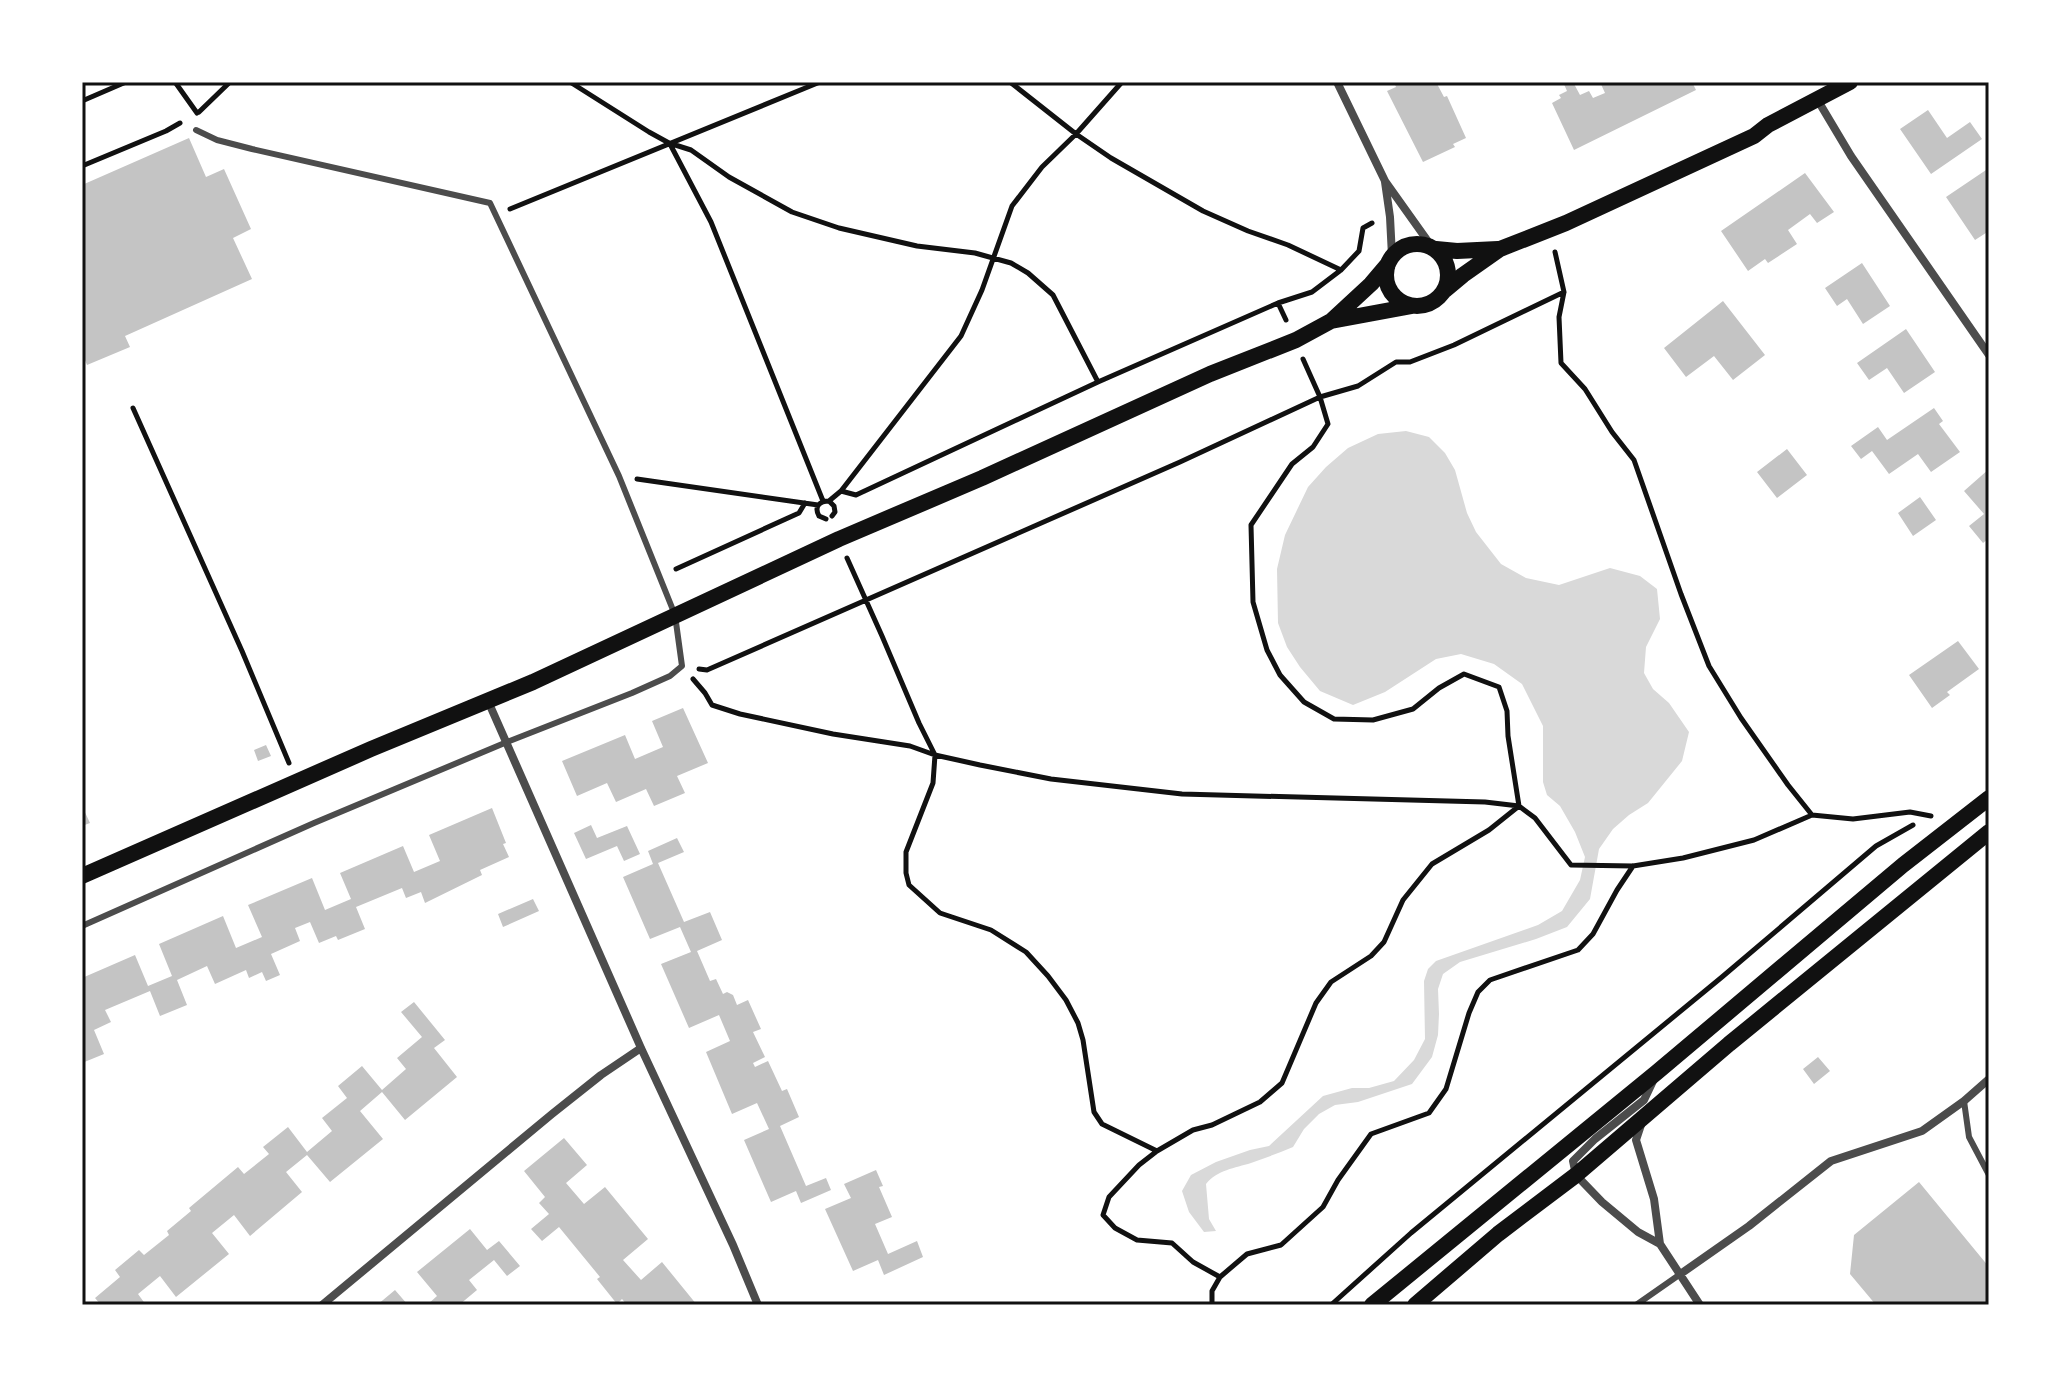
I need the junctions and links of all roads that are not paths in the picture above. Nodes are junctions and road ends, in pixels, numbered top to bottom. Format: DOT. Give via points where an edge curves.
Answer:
graph roads {
  1 [pos="1337,82"];
  2 [pos="1850,82"];
  3 [pos="1817,99"];
  4 [pos="196,130"];
  5 [pos="1385,181"];
  6 [pos="1434,248"];
  7 [pos="1500,249"];
  8 [pos="1390,260"];
  9 [pos="1445,290"];
  10 [pos="1414,306"];
  11 [pos="1331,321"];
  12 [pos="1989,355"];
  13 [pos="675,615"];
  14 [pos="488,701"];
  15 [pos="507,742"];
  16 [pos="1989,798"];
  17 [pos="1989,832"];
  18 [pos="82,876"];
  19 [pos="82,926"];
  20 [pos="641,1048"];
  21 [pos="1656,1073"];
  22 [pos="1989,1079"];
  23 [pos="1964,1101"];
  24 [pos="1644,1116"];
  25 [pos="1986,1164"];
  26 [pos="1576,1175"];
  27 [pos="1989,1175"];
  28 [pos="1660,1244"];
  29 [pos="1679,1275"];
  30 [pos="322,1305"];
  31 [pos="758,1305"];
  32 [pos="1372,1305"];
  33 [pos="1415,1305"];
  34 [pos="1636,1305"];
  35 [pos="1700,1305"];
  1 -- 5 [label="street"];
  2 -- 3 [label="main road"];
  3 -- 7 [label="main road" via="1754,136"];
  3 -- 12 [label="street"];
  4 -- 13 [label="lane" via="252,149 490,203 619,476"];
  5 -- 6 [label="street"];
  5 -- 8 [label="street"];
  6 -- 7 [label="main road"];
  6 -- 8 [label="main road" via="1410,244"];
  6 -- 9 [label="main road" via="1449,272"];
  7 -- 9 [label="main road"];
  8 -- 10 [label="main road" via="1390,291"];
  8 -- 11 [label="main road"];
  9 -- 10 [label="main road" via="1428,304"];
  10 -- 11 [label="main road"];
  11 -- 13 [label="main road"];
  13 -- 14 [label="main road"];
  13 -- 15 [label="lane" via="682,666 670,676"];
  14 -- 15 [label="street"];
  14 -- 18 [label="main road"];
  15 -- 19 [label="lane"];
  15 -- 20 [label="street"];
  16 -- 21 [label="main road"];
  17 -- 24 [label="main road"];
  20 -- 30 [label="street" via="564,1104"];
  20 -- 31 [label="street"];
  21 -- 26 [label="street" via="1644,1100 1573,1161"];
  21 -- 32 [label="main road"];
  22 -- 23 [label="street"];
  23 -- 25 [label="lane" via="1969,1137"];
  23 -- 29 [label="street" via="1922,1131 1831,1161"];
  24 -- 26 [label="main road"];
  24 -- 28 [label="street" via="1636,1140 1654,1199"];
  25 -- 27 [label="lane"];
  26 -- 28 [label="street" via="1638,1232"];
  26 -- 33 [label="main road"];
  28 -- 29 [label="street"];
  29 -- 34 [label="lane"];
  29 -- 35 [label="street"];
}
